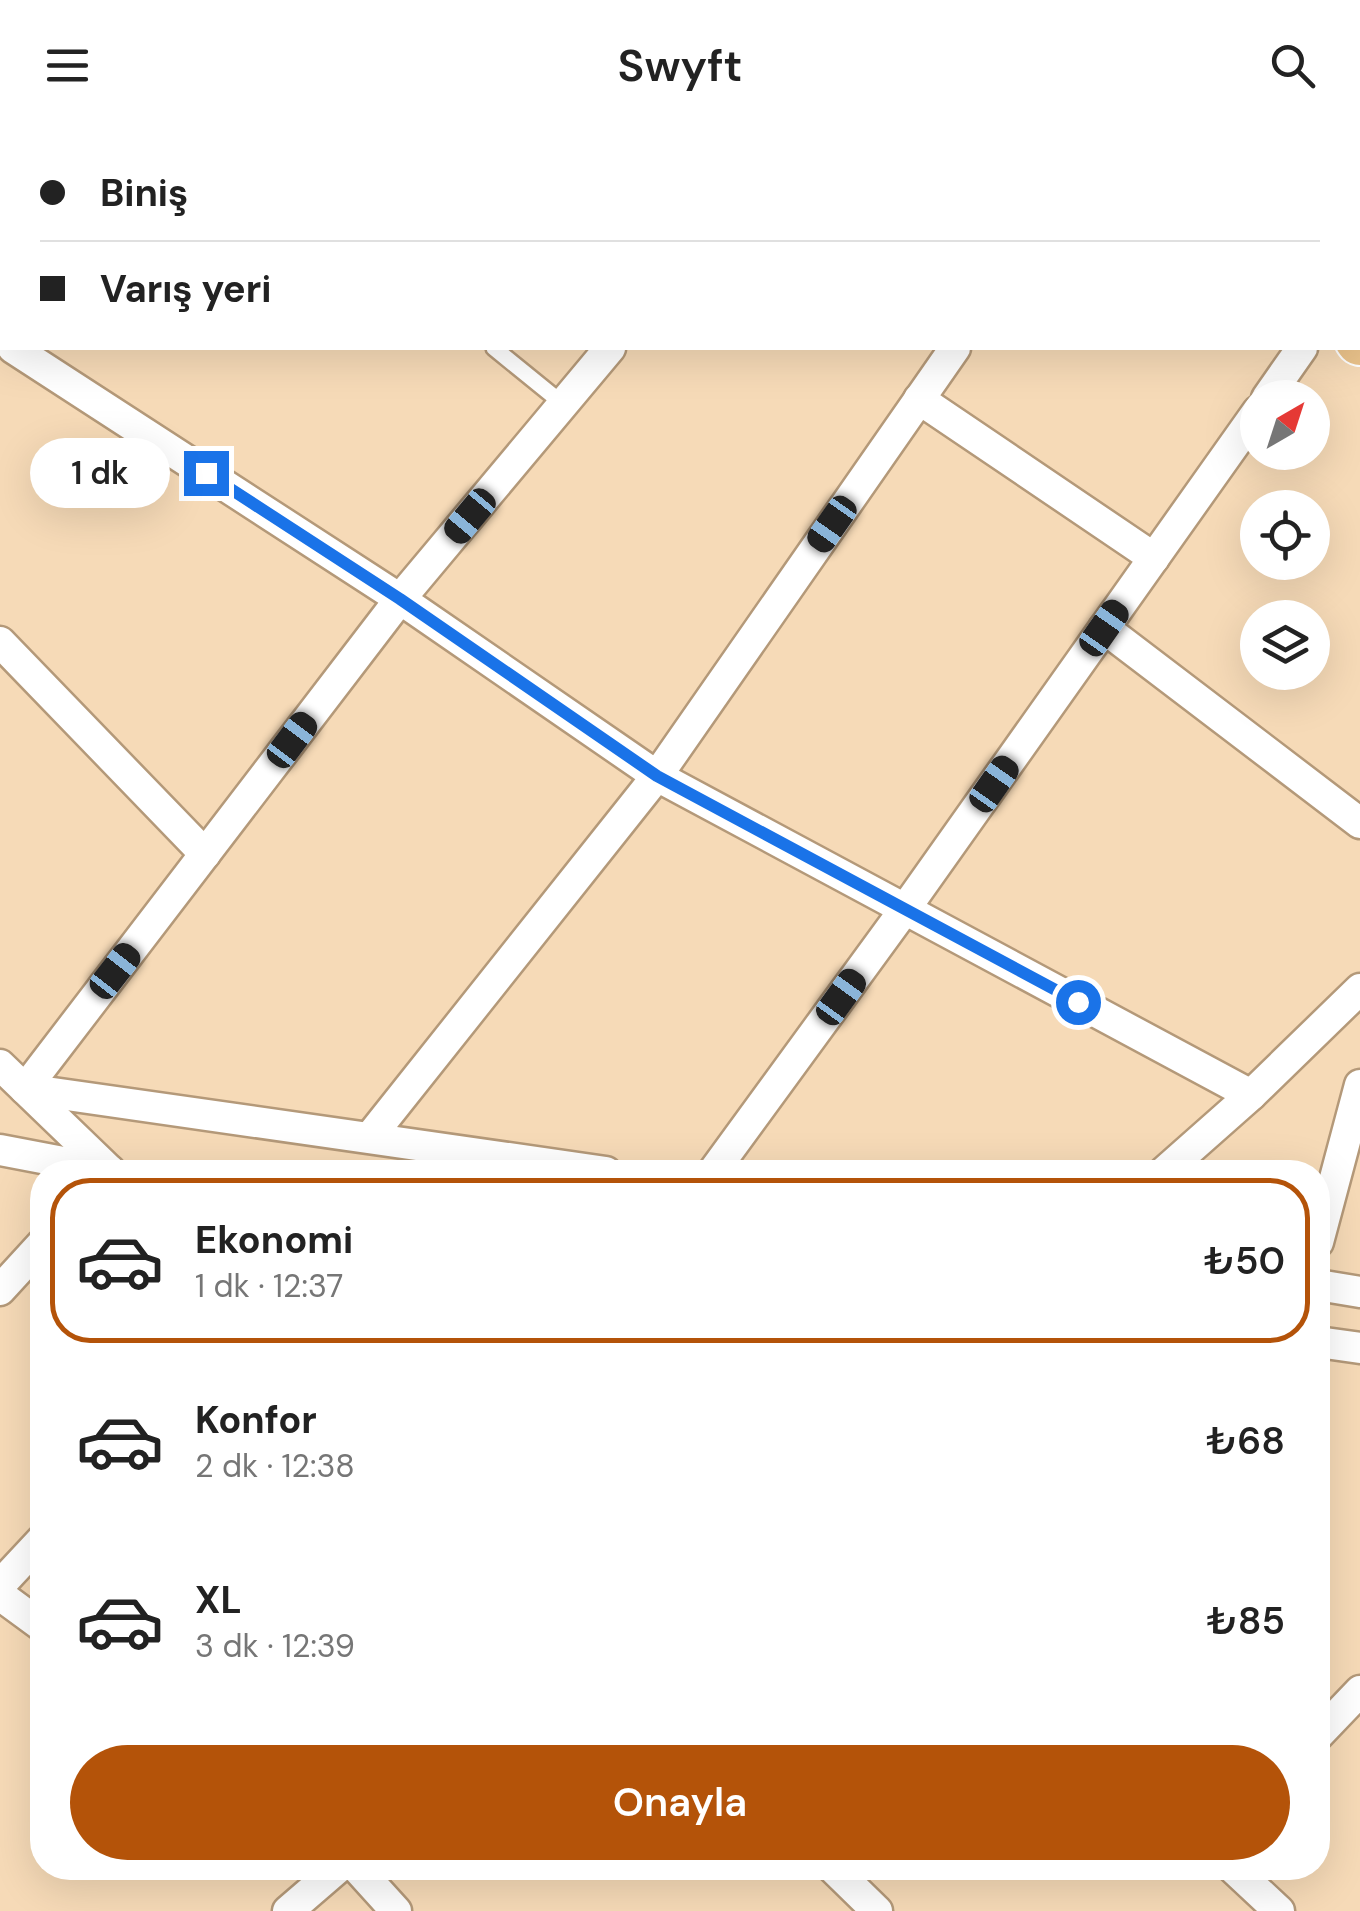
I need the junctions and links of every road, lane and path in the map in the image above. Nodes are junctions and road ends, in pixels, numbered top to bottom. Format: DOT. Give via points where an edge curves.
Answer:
graph roads {
  1 [pos="16,350"];
  2 [pos="496,350"];
  3 [pos="608,350"];
  4 [pos="953,350"];
  5 [pos="1301,350"];
  6 [pos="1280,380"];
  7 [pos="919,398"];
  8 [pos="563,404"];
  9 [pos="1240,436"];
  10 [pos="1154,558"];
  11 [pos="400,599"];
  12 [pos="1104,628"];
  13 [pos="0,642"];
  14 [pos="657,776"];
  15 [pos="1360,823"];
  16 [pos="206,854"];
  17 [pos="905,909"];
  18 [pos="1360,989"];
  19 [pos="0,1064"];
  20 [pos="1360,1084"];
  21 [pos="25,1089"];
  22 [pos="1250,1096"];
  23 [pos="370,1137"];
  24 [pos="0,1150"];
  25 [pos="50,1160"];
  26 [pos="98,1160"];
  27 [pos="525,1160"];
  28 [pos="722,1160"];
  29 [pos="1178,1160"];
  30 [pos="1330,1197"];
  31 [pos="30,1257"];
  32 [pos="1330,1288"];
  33 [pos="0,1290"];
  34 [pos="1360,1292"];
  35 [pos="1330,1344"];
  36 [pos="1360,1348"];
  37 [pos="30,1553"];
  38 [pos="0,1585"];
  39 [pos="0,1595"];
  40 [pos="30,1617"];
  41 [pos="1360,1691"];
  42 [pos="1330,1722"];
  43 [pos="324,1880"];
  44 [pos="368,1880"];
  45 [pos="845,1880"];
  46 [pos="1247,1880"];
  47 [pos="288,1911"];
  48 [pos="396,1911"];
  49 [pos="877,1911"];
  50 [pos="1279,1911"];
  1 -- 11 [label="street"];
  2 -- 8 [label="lane"];
  3 -- 8 [label="street"];
  4 -- 7 [label="street"];
  5 -- 6 [label="street"];
  7 -- 10 [label="street"];
  7 -- 14 [label="street"];
  8 -- 11 [label="street"];
  9 -- 10 [label="street"];
  10 -- 12 [label="street"];
  11 -- 14 [label="street"];
  11 -- 16 [label="street"];
  12 -- 15 [label="street"];
  12 -- 17 [label="street"];
  13 -- 16 [label="street"];
  14 -- 17 [label="street"];
  14 -- 23 [label="street"];
  16 -- 21 [label="street"];
  17 -- 22 [label="street"];
  17 -- 28 [label="street"];
  18 -- 22 [label="street"];
  19 -- 21 [label="street"];
  20 -- 30 [label="street"];
  21 -- 23 [label="street"];
  21 -- 26 [label="street"];
  22 -- 29 [label="street"];
  23 -- 27 [label="street"];
  24 -- 25 [label="street"];
  31 -- 33 [label="street"];
  32 -- 34 [label="street"];
  35 -- 36 [label="street"];
  37 -- 38 [label="street"];
  39 -- 40 [label="street"];
  41 -- 42 [label="street"];
  43 -- 47 [label="street"];
  44 -- 48 [label="street"];
  45 -- 49 [label="street"];
  46 -- 50 [label="street"];
}
